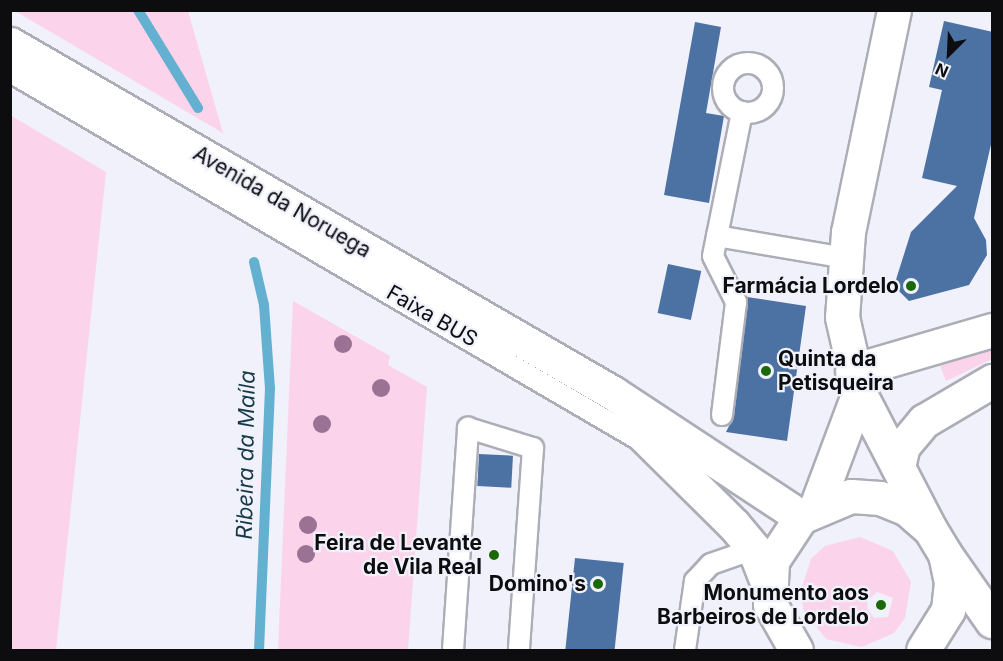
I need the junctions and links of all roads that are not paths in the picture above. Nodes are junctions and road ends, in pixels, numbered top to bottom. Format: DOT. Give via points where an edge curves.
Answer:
graph roads {
  1 [pos="894,10"];
  2 [pos="10,44"];
  3 [pos="10,72"];
  4 [pos="55,85"];
  5 [pos="742,112"];
  6 [pos="717,236"];
  7 [pos="846,258"];
  8 [pos="993,330"];
  9 [pos="553,360"];
  10 [pos="856,381"];
  11 [pos="993,381"];
  12 [pos="723,415"];
  13 [pos="898,466"];
  14 [pos="692,478"];
  15 [pos="808,512"];
  16 [pos="937,541"];
  17 [pos="754,549"];
  18 [pos="769,587"];
  19 [pos="993,621"];
  20 [pos="778,636"];
  21 [pos="453,651"];
  22 [pos="519,651"];
  23 [pos="685,651"];
  24 [pos="796,651"];
  25 [pos="923,651"];
  1 -- 7 [label="main road"];
  2 -- 4 [label="main road, Avenida da Noruega"];
  3 -- 4 [label="lane, Faixa BUS"];
  4 -- 9 [label="main road, Avenida da Noruega"];
  4 -- 14 [label="lane, Faixa BUS" via="581,402"];
  5 -- 6 [label="lane"];
  6 -- 7 [label="lane"];
  6 -- 12 [label="lane" via="716,269 732,292 736,312"];
  7 -- 10 [label="main road" via="842,317"];
  8 -- 10 [label="main road"];
  9 -- 14 [label="main road, Avenida da Noruega"];
  9 -- 15 [label="main road, Avenida da Noruega"];
  10 -- 13 [label="main road"];
  10 -- 15 [label="main road"];
  11 -- 13 [label="main road" via="924,421 903,446"];
  13 -- 16 [label="main road"];
  14 -- 17 [label="main road, Avenida da Noruega"];
  15 -- 16 [label="main road" via="851,496 880,498 907,509"];
  15 -- 18 [label="main road" via="772,561"];
  16 -- 19 [label="main road"];
  16 -- 25 [label="main road" via="951,582 948,610"];
  17 -- 18 [label="main road, Avenida da Noruega"];
  17 -- 23 [label="lane" via="711,564 695,581"];
  18 -- 20 [label="main road"];
  20 -- 24 [label="main road"];
  21 -- 22 [label="lane" via="468,428 533,448"];
}
